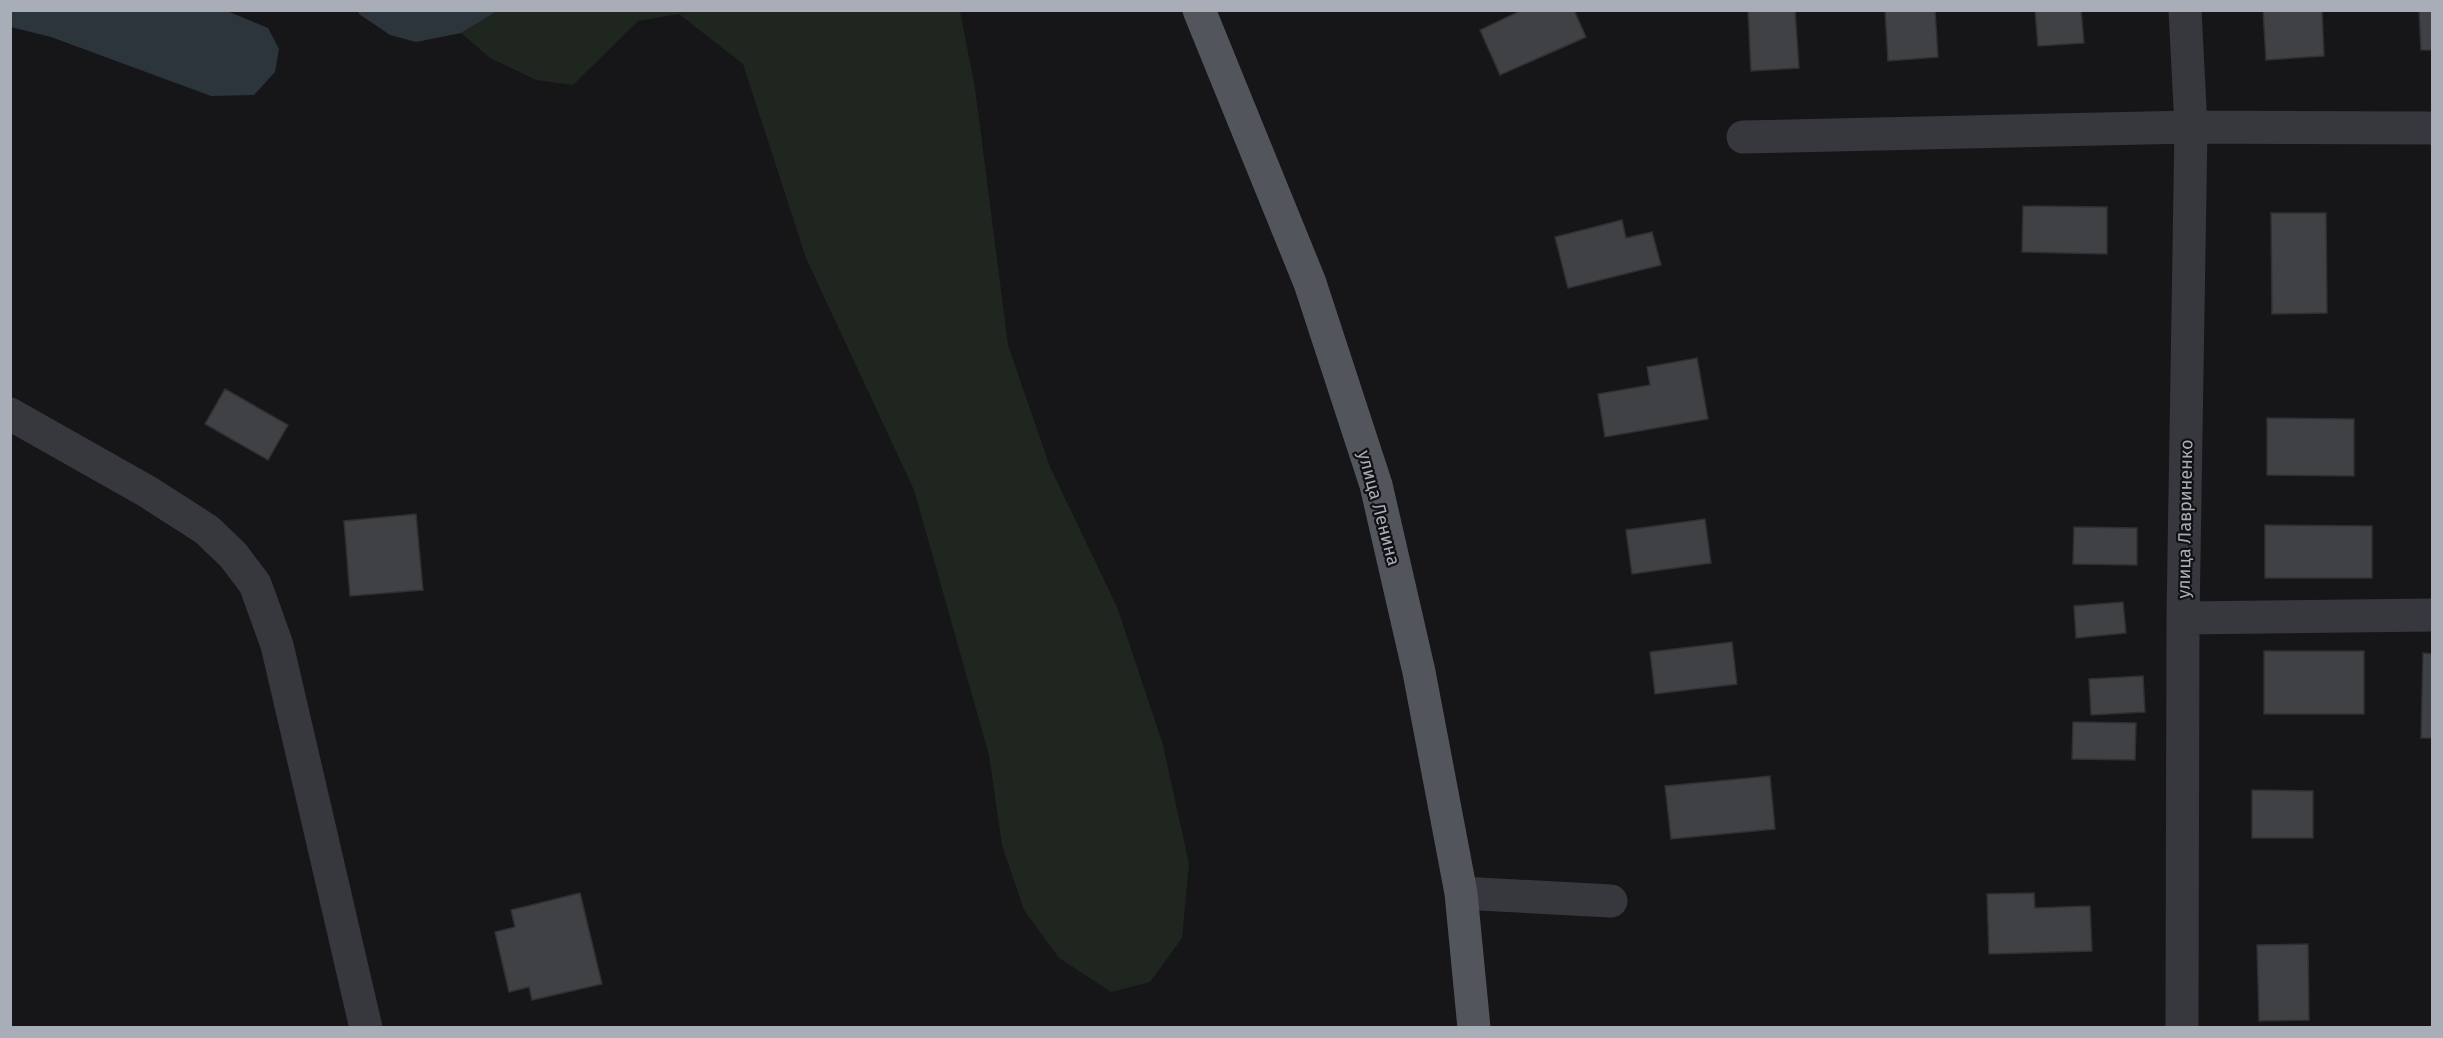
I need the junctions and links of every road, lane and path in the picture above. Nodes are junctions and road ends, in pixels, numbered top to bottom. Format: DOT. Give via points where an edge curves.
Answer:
graph roads {
  1 [pos="1199,10"];
  2 [pos="2185,10"];
  3 [pos="2191,127"];
  4 [pos="2433,128"];
  5 [pos="1743,137"];
  6 [pos="10,414"];
  7 [pos="2433,615"];
  8 [pos="2183,618"];
  9 [pos="1461,893"];
  10 [pos="1611,901"];
  11 [pos="366,1028"];
  12 [pos="1474,1028"];
  13 [pos="2182,1028"];
  1 -- 9 [label="main road, улица Ленина" via="1310,283 1376,485 1419,672"];
  2 -- 3 [label="street, улица Лавриненко"];
  3 -- 4 [label="street"];
  3 -- 5 [label="street"];
  3 -- 8 [label="street, улица Лавриненко"];
  6 -- 11 [label="street" via="207,530 255,584 277,645"];
  7 -- 8 [label="street"];
  8 -- 13 [label="street, улица Лавриненко"];
  9 -- 10 [label="street"];
  9 -- 12 [label="main road, улица Ленина"];
}
